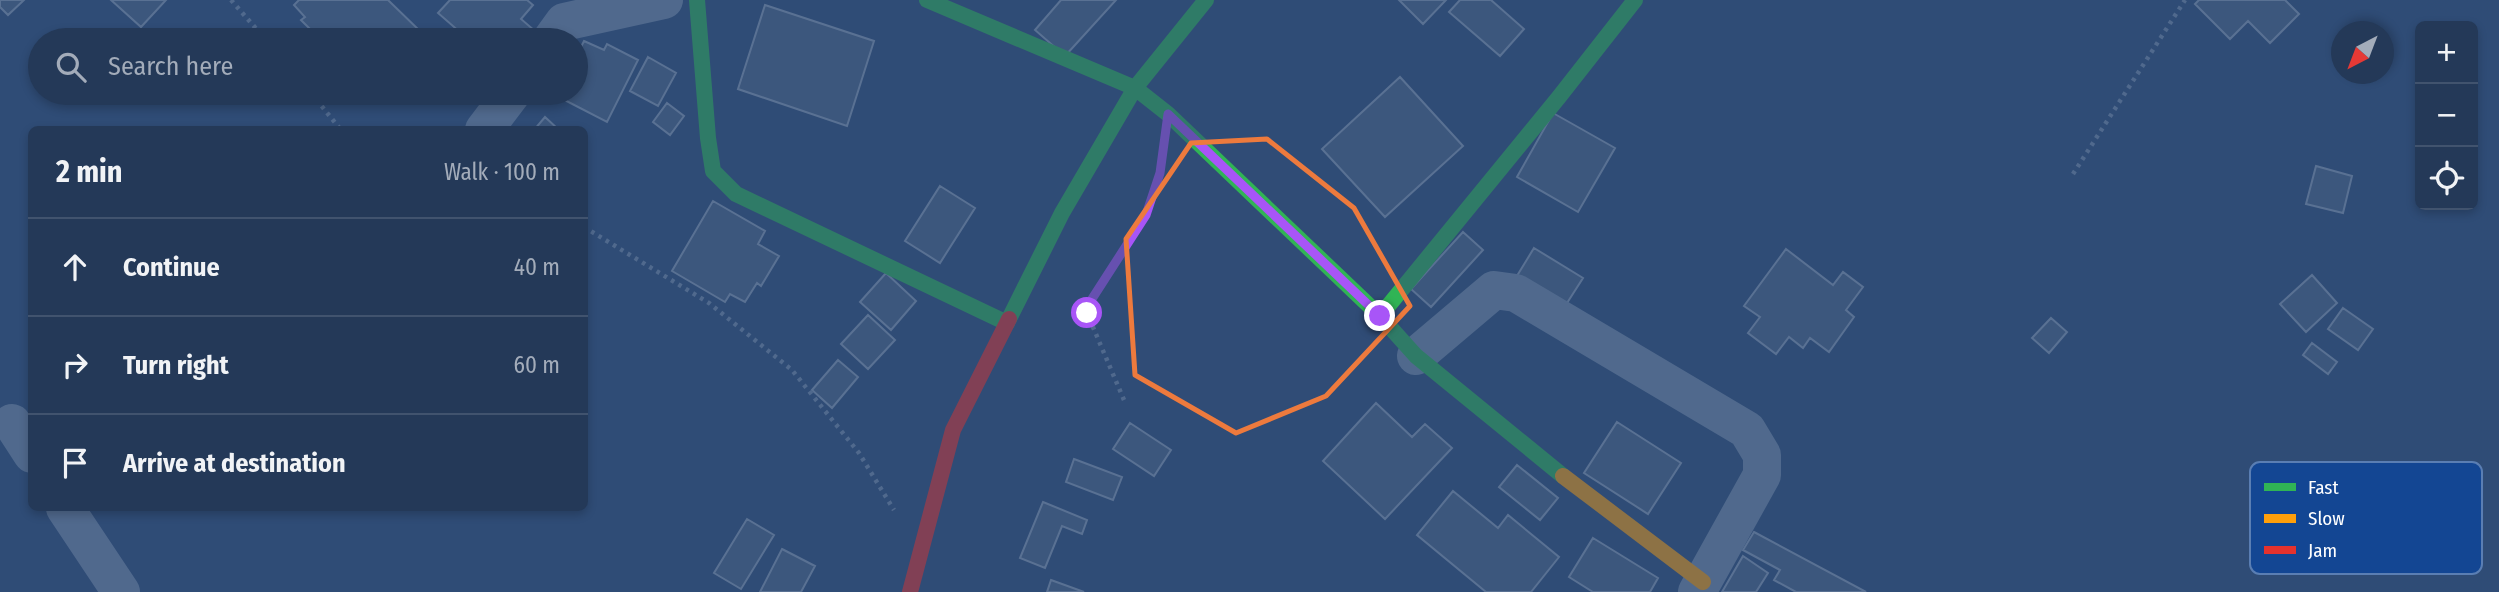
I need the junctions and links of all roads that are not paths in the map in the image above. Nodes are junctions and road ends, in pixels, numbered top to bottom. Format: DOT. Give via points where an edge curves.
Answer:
graph roads {
  1 [pos="664,0"];
  2 [pos="697,0"];
  3 [pos="927,0"];
  4 [pos="1206,0"];
  5 [pos="1634,0"];
  6 [pos="560,28"];
  7 [pos="1135,89"];
  8 [pos="503,105"];
  9 [pos="487,126"];
  10 [pos="1380,316"];
  11 [pos="1007,323"];
  12 [pos="1416,356"];
  13 [pos="67,511"];
  14 [pos="1700,587"];
  15 [pos="121,592"];
  16 [pos="910,592"];
  1 -- 6 [label="street" via="564,22"];
  2 -- 11 [label="street" via="713,171 736,194"];
  3 -- 7 [label="street"];
  4 -- 7 [label="street"];
  5 -- 10 [label="street"];
  7 -- 10 [label="street" via="1168,114"];
  7 -- 11 [label="street" via="1062,213"];
  8 -- 9 [label="street"];
  10 -- 12 [label="street"];
  11 -- 16 [label="street" via="953,430"];
  12 -- 14 [label="street"];
  12 -- 14 [label="street" via="1494,290 1516,293 1747,430 1762,455 1762,475"];
  13 -- 15 [label="street"];
}
